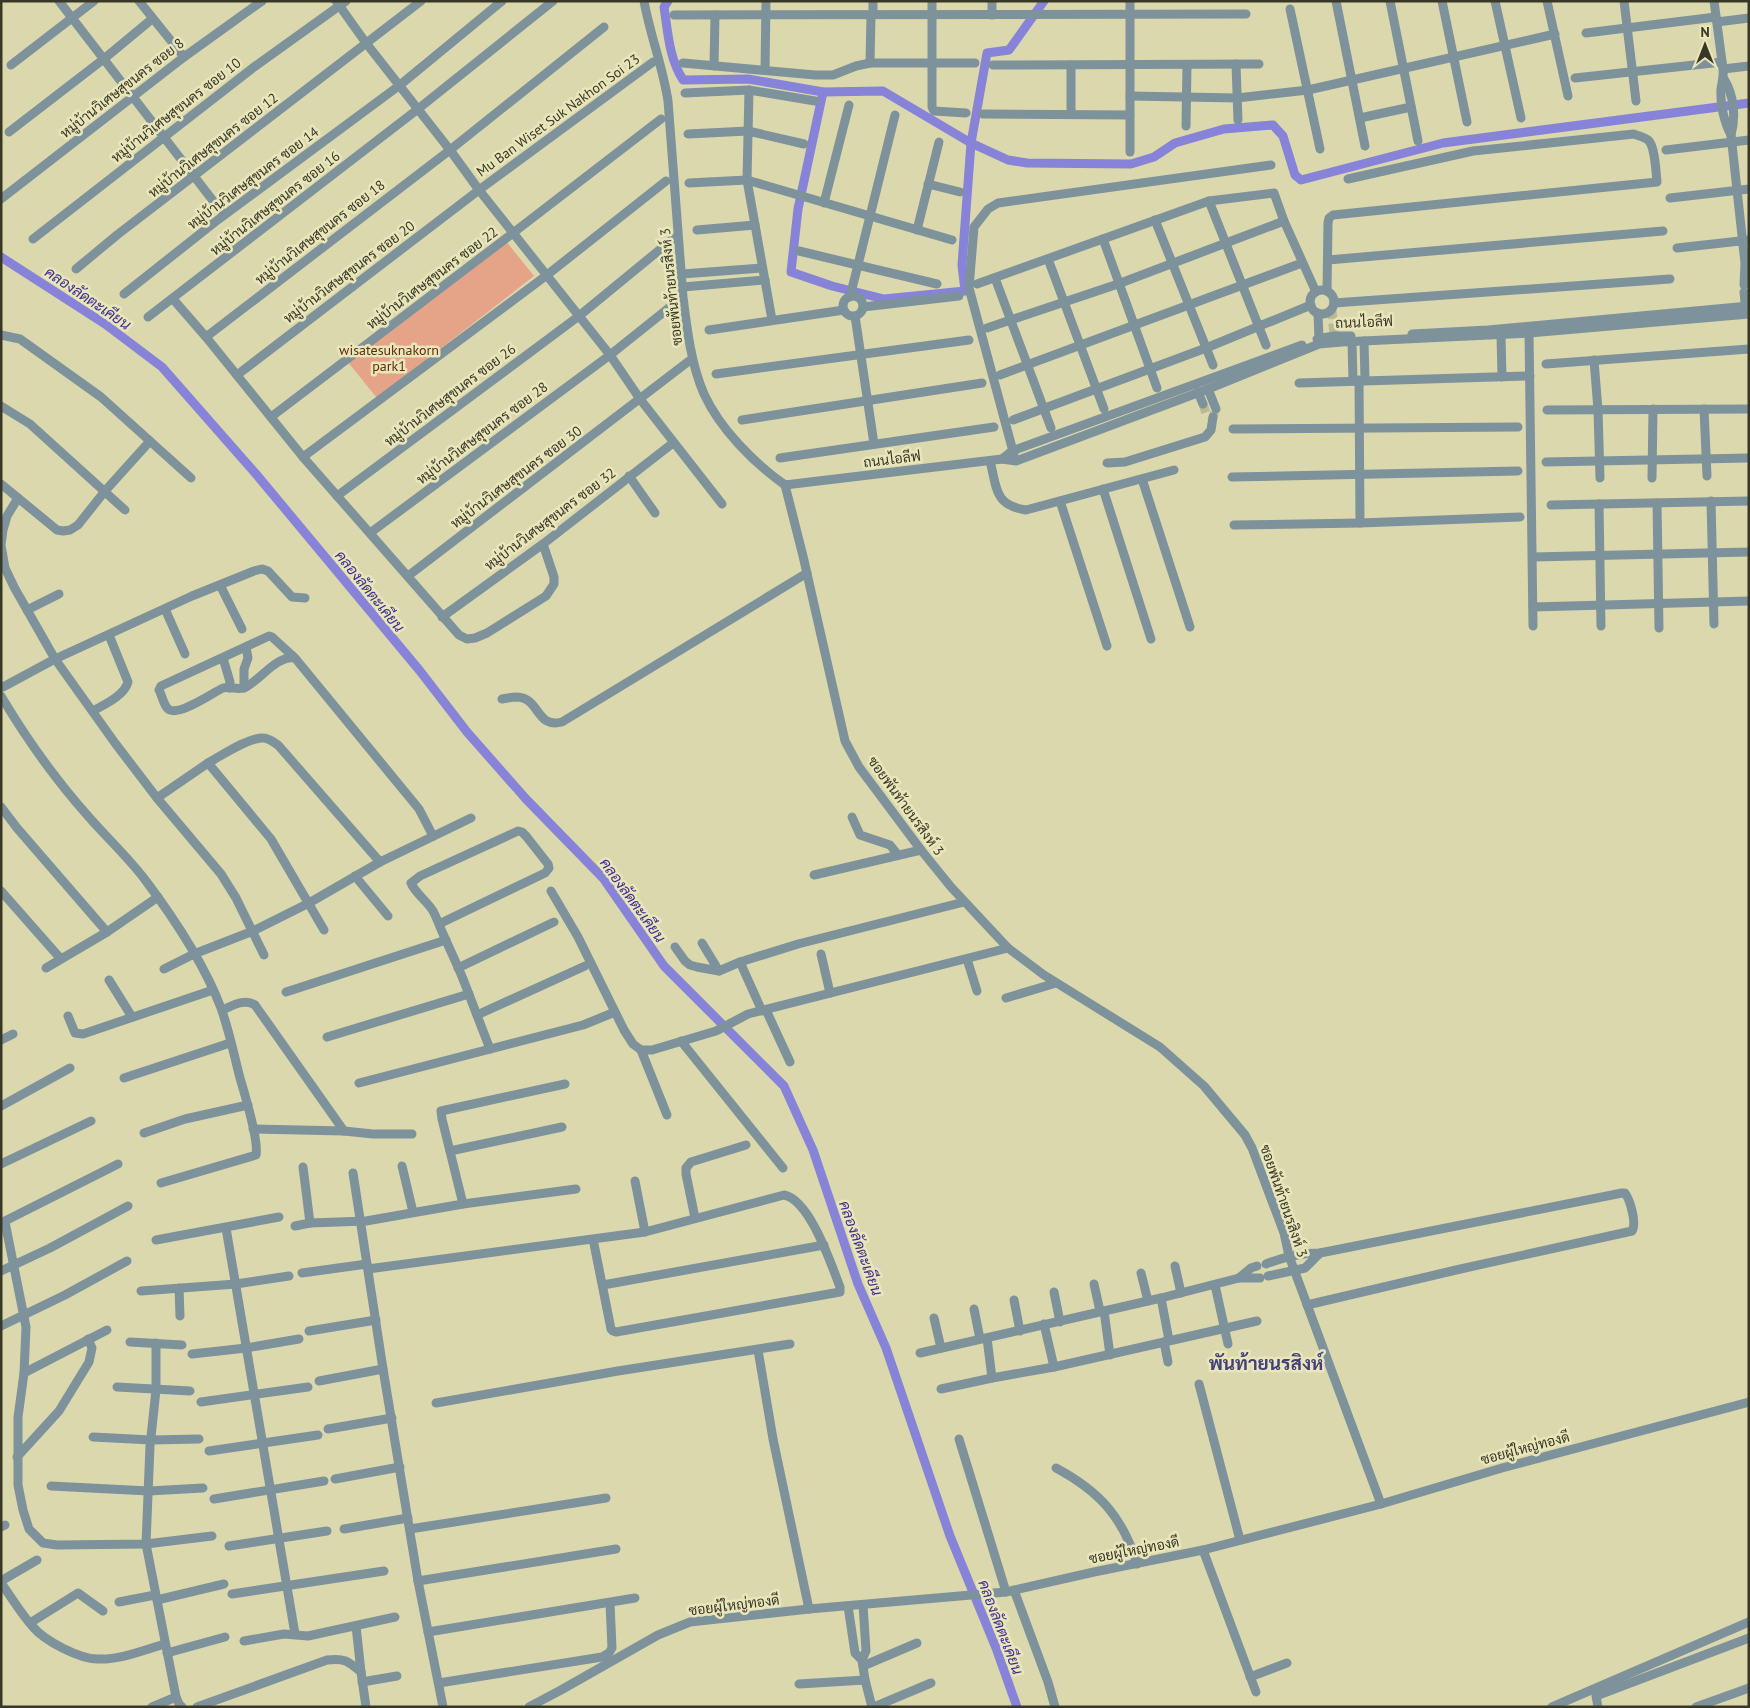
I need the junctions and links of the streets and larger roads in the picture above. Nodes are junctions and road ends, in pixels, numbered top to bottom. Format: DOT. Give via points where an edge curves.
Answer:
graph roads {
  1 [pos="59,1"];
  2 [pos="94,1"];
  3 [pos="139,1"];
  4 [pos="262,1"];
  5 [pos="421,1"];
  6 [pos="502,1"];
  7 [pos="553,1"];
  8 [pos="644,1"];
  9 [pos="766,1"];
  10 [pos="873,1"];
  11 [pos="932,1"];
  12 [pos="992,1"];
  13 [pos="1130,1"];
  14 [pos="1336,1"];
  15 [pos="1390,1"];
  16 [pos="1442,1"];
  17 [pos="1495,1"];
  18 [pos="1547,1"];
  19 [pos="1624,1"];
  20 [pos="1714,1"];
  21 [pos="340,3"];
  22 [pos="490,5"];
  23 [pos="1290,9"];
  24 [pos="766,14"];
  25 [pos="1130,14"];
  26 [pos="1246,14"];
  27 [pos="674,15"];
  28 [pos="716,15"];
  29 [pos="872,15"];
  30 [pos="932,15"];
  31 [pos="992,15"];
  32 [pos="73,17"];
  33 [pos="1749,18"];
  34 [pos="152,19"];
  35 [pos="1717,19"];
  36 [pos="604,27"];
  37 [pos="1627,28"];
  38 [pos="1586,33"];
  39 [pos="1555,34"];
  40 [pos="366,43"];
  41 [pos="1505,46"];
  42 [pos="1454,56"];
  43 [pos="184,57"];
  44 [pos="105,58"];
  45 [pos="654,62"];
  46 [pos="683,63"];
  47 [pos="870,63"];
  48 [pos="932,63"];
  49 [pos="975,63"];
  50 [pos="1187,64"];
  51 [pos="1236,64"];
  52 [pos="1259,64"];
  53 [pos="11,65"];
  54 [pos="992,65"];
  55 [pos="1071,65"];
  56 [pos="1130,65"];
  57 [pos="1722,65"];
  58 [pos="714,66"];
  59 [pos="1749,66"];
  60 [pos="1403,68"];
  61 [pos="765,70"];
  62 [pos="1633,72"];
  63 [pos="1575,78"];
  64 [pos="1353,80"];
  65 [pos="400,85"];
  66 [pos="748,90"];
  67 [pos="1308,90"];
  68 [pos="685,93"];
  69 [pos="1727,95"];
  70 [pos="1130,96"];
  71 [pos="1568,96"];
  72 [pos="134,97"];
  73 [pos="1187,97"];
  74 [pos="1237,98"];
  75 [pos="815,101"];
  76 [pos="1636,101"];
  77 [pos="849,105"];
  78 [pos="1411,107"];
  79 [pos="418,109"];
  80 [pos="966,113"];
  81 [pos="983,114"];
  82 [pos="1071,114"];
  83 [pos="895,115"];
  84 [pos="1130,115"];
  85 [pos="1360,118"];
  86 [pos="1521,118"];
  87 [pos="661,119"];
  88 [pos="1238,120"];
  89 [pos="1468,122"];
  90 [pos="1186,126"];
  91 [pos="748,131"];
  92 [pos="9,132"];
  93 [pos="688,134"];
  94 [pos="164,136"];
  95 [pos="1732,139"];
  96 [pos="1749,140"];
  97 [pos="1418,141"];
  98 [pos="939,142"];
  99 [pos="804,144"];
  100 [pos="1365,146"];
  101 [pos="1320,149"];
  102 [pos="450,150"];
  103 [pos="1666,150"];
  104 [pos="1130,152"];
  105 [pos="1271,166"];
  106 [pos="194,177"];
  107 [pos="1348,179"];
  108 [pos="747,180"];
  109 [pos="666,182"];
  110 [pos="689,183"];
  111 [pos="928,184"];
  112 [pos="1749,189"];
  113 [pos="479,190"];
  114 [pos="1736,190"];
  115 [pos="960,192"];
  116 [pos="1670,198"];
  117 [pos="1,199"];
  118 [pos="1209,201"];
  119 [pos="824,203"];
  120 [pos="224,215"];
  121 [pos="870,216"];
  122 [pos="1155,220"];
  123 [pos="1284,220"];
  124 [pos="755,224"];
  125 [pos="697,230"];
  126 [pos="917,230"];
  127 [pos="1663,231"];
  128 [pos="513,233"];
  129 [pos="674,238"];
  130 [pos="33,239"];
  131 [pos="952,240"];
  132 [pos="1103,240"];
  133 [pos="1745,240"];
  134 [pos="1225,244"];
  135 [pos="1677,248"];
  136 [pos="799,251"];
  137 [pos="1048,259"];
  138 [pos="1328,260"];
  139 [pos="1302,263"];
  140 [pos="858,264"];
  141 [pos="1173,264"];
  142 [pos="1747,267"];
  143 [pos="762,268"];
  144 [pos="76,269"];
  145 [pos="682,274"];
  146 [pos="547,275"];
  147 [pos="995,278"];
  148 [pos="1670,279"];
  149 [pos="765,280"];
  150 [pos="937,284"];
  151 [pos="977,284"];
  152 [pos="1118,284"];
  153 [pos="1243,286"];
  154 [pos="683,287"];
  155 [pos="1327,291"];
  156 [pos="1316,292"];
  157 [pos="124,294"];
  158 [pos="959,296"];
  159 [pos="850,297"];
  160 [pos="173,299"];
  161 [pos="1064,302"];
  162 [pos="1334,303"];
  163 [pos="675,304"];
  164 [pos="1189,305"];
  165 [pos="1311,305"];
  166 [pos="863,307"];
  167 [pos="844,310"];
  168 [pos="1747,310"];
  169 [pos="1318,313"];
  170 [pos="579,316"];
  171 [pos="854,316"];
  172 [pos="148,317"];
  173 [pos="772,320"];
  174 [pos="1010,320"];
  175 [pos="1133,326"];
  176 [pos="1258,327"];
  177 [pos="987,328"];
  178 [pos="709,330"];
  179 [pos="1529,334"];
  180 [pos="1,335"];
  181 [pos="1501,335"];
  182 [pos="206,337"];
  183 [pos="1319,338"];
  184 [pos="969,340"];
  185 [pos="1364,341"];
  186 [pos="1352,342"];
  187 [pos="1080,346"];
  188 [pos="1266,346"];
  189 [pos="1206,348"];
  190 [pos="1749,349"];
  191 [pos="610,355"];
  192 [pos="860,355"];
  193 [pos="1594,360"];
  194 [pos="689,361"];
  195 [pos="1546,364"];
  196 [pos="1027,365"];
  197 [pos="1212,365"];
  198 [pos="1150,369"];
  199 [pos="716,374"];
  200 [pos="237,375"];
  201 [pos="1000,375"];
  202 [pos="1502,376"];
  203 [pos="1530,376"];
  204 [pos="1359,380"];
  205 [pos="982,383"];
  206 [pos="1298,383"];
  207 [pos="1157,388"];
  208 [pos="1208,388"];
  209 [pos="1097,390"];
  210 [pos="1198,392"];
  211 [pos="640,399"];
  212 [pos="868,400"];
  213 [pos="1203,404"];
  214 [pos="1,406"];
  215 [pos="1044,408"];
  216 [pos="1104,409"];
  217 [pos="1653,409"];
  218 [pos="1704,409"];
  219 [pos="1749,409"];
  220 [pos="1547,410"];
  221 [pos="1598,410"];
  222 [pos="271,416"];
  223 [pos="742,420"];
  224 [pos="1013,420"];
  225 [pos="994,427"];
  226 [pos="1359,427"];
  227 [pos="1518,427"];
  228 [pos="1051,428"];
  229 [pos="1234,429"];
  230 [pos="150,441"];
  231 [pos="673,443"];
  232 [pos="874,444"];
  233 [pos="1012,451"];
  234 [pos="303,457"];
  235 [pos="780,458"];
  236 [pos="1749,458"];
  237 [pos="1002,459"];
  238 [pos="1706,459"];
  239 [pos="1652,460"];
  240 [pos="990,461"];
  241 [pos="1016,461"];
  242 [pos="1599,461"];
  243 [pos="1546,462"];
  244 [pos="1107,463"];
  245 [pos="1174,470"];
  246 [pos="1518,471"];
  247 [pos="1360,475"];
  248 [pos="629,476"];
  249 [pos="1707,476"];
  250 [pos="1232,477"];
  251 [pos="191,478"];
  252 [pos="1142,478"];
  253 [pos="1600,478"];
  254 [pos="1652,478"];
  255 [pos="1,484"];
  256 [pos="785,485"];
  257 [pos="1103,489"];
  258 [pos="105,491"];
  259 [pos="337,496"];
  260 [pos="18,498"];
  261 [pos="1060,501"];
  262 [pos="1749,501"];
  263 [pos="1657,502"];
  264 [pos="1711,502"];
  265 [pos="722,504"];
  266 [pos="1599,504"];
  267 [pos="1551,505"];
  268 [pos="125,510"];
  269 [pos="655,514"];
  270 [pos="1520,517"];
  271 [pos="1360,523"];
  272 [pos="1234,526"];
  273 [pos="370,534"];
  274 [pos="543,544"];
  275 [pos="1749,552"];
  276 [pos="1712,553"];
  277 [pos="1658,554"];
  278 [pos="1600,555"];
  279 [pos="1533,557"];
  280 [pos="807,573"];
  281 [pos="408,576"];
  282 [pos="220,584"];
  283 [pos="58,594"];
  284 [pos="305,598"];
  285 [pos="1749,601"];
  286 [pos="1714,602"];
  287 [pos="1658,604"];
  288 [pos="1600,605"];
  289 [pos="1533,607"];
  290 [pos="165,609"];
  291 [pos="27,610"];
  292 [pos="442,617"];
  293 [pos="1714,624"];
  294 [pos="1533,626"];
  295 [pos="1601,626"];
  296 [pos="1190,627"];
  297 [pos="1659,628"];
  298 [pos="242,629"];
  299 [pos="109,635"];
  300 [pos="1151,638"];
  301 [pos="1107,646"];
  302 [pos="246,647"];
  303 [pos="185,654"];
  304 [pos="223,658"];
  305 [pos="294,658"];
  306 [pos="55,659"];
  307 [pos="229,688"];
  308 [pos="244,688"];
  309 [pos="2,690"];
  310 [pos="502,699"];
  311 [pos="93,711"];
  312 [pos="208,763"];
  313 [pos="157,798"];
  314 [pos="1,807"];
  315 [pos="852,817"];
  316 [pos="471,818"];
  317 [pos="433,836"];
  318 [pos="921,850"];
  319 [pos="898,855"];
  320 [pos="380,862"];
  321 [pos="814,874"];
  322 [pos="355,876"];
  323 [pos="1,890"];
  324 [pos="551,891"];
  325 [pos="158,897"];
  326 [pos="964,902"];
  327 [pos="309,903"];
  328 [pos="388,916"];
  329 [pos="554,922"];
  330 [pos="438,924"];
  331 [pos="324,930"];
  332 [pos="253,931"];
  333 [pos="107,932"];
  334 [pos="446,940"];
  335 [pos="702,943"];
  336 [pos="676,947"];
  337 [pos="1008,948"];
  338 [pos="194,954"];
  339 [pos="821,954"];
  340 [pos="264,955"];
  341 [pos="60,958"];
  342 [pos="967,959"];
  343 [pos="740,962"];
  344 [pos="585,966"];
  345 [pos="46,968"];
  346 [pos="458,968"];
  347 [pos="164,969"];
  348 [pos="719,971"];
  349 [pos="109,980"];
  350 [pos="1056,983"];
  351 [pos="213,990"];
  352 [pos="977,991"];
  353 [pos="286,992"];
  354 [pos="830,993"];
  355 [pos="469,994"];
  356 [pos="1006,998"];
  357 [pos="222,1010"];
  358 [pos="764,1010"];
  359 [pos="615,1012"];
  360 [pos="477,1014"];
  361 [pos="68,1016"];
  362 [pos="132,1017"];
  363 [pos="13,1034"];
  364 [pos="327,1037"];
  365 [pos="1,1040"];
  366 [pos="681,1041"];
  367 [pos="230,1043"];
  368 [pos="490,1049"];
  369 [pos="640,1050"];
  370 [pos="790,1062"];
  371 [pos="70,1068"];
  372 [pos="124,1078"];
  373 [pos="359,1083"];
  374 [pos="565,1084"];
  375 [pos="248,1105"];
  376 [pos="1,1106"];
  377 [pos="667,1115"];
  378 [pos="91,1122"];
  379 [pos="562,1127"];
  380 [pos="253,1130"];
  381 [pos="344,1131"];
  382 [pos="144,1133"];
  383 [pos="412,1134"];
  384 [pos="746,1144"];
  385 [pos="450,1151"];
  386 [pos="1,1164"];
  387 [pos="118,1164"];
  388 [pos="402,1166"];
  389 [pos="303,1167"];
  390 [pos="783,1168"];
  391 [pos="353,1173"];
  392 [pos="635,1181"];
  393 [pos="161,1183"];
  394 [pos="576,1189"];
  395 [pos="463,1204"];
  396 [pos="128,1206"];
  397 [pos="413,1212"];
  398 [pos="279,1217"];
  399 [pos="695,1218"];
  400 [pos="361,1221"];
  401 [pos="3,1222"];
  402 [pos="310,1223"];
  403 [pos="294,1226"];
  404 [pos="226,1228"];
  405 [pos="645,1232"];
  406 [pos="593,1239"];
  407 [pos="156,1240"];
  408 [pos="824,1245"];
  409 [pos="1320,1253"];
  410 [pos="1289,1256"];
  411 [pos="127,1262"];
  412 [pos="15,1266"];
  413 [pos="368,1266"];
  414 [pos="1175,1266"];
  415 [pos="1294,1270"];
  416 [pos="1,1271"];
  417 [pos="302,1274"];
  418 [pos="1141,1274"];
  419 [pos="289,1276"];
  420 [pos="1239,1278"];
  421 [pos="236,1284"];
  422 [pos="1094,1284"];
  423 [pos="603,1285"];
  424 [pos="1214,1285"];
  425 [pos="179,1288"];
  426 [pos="141,1291"];
  427 [pos="1054,1292"];
  428 [pos="1181,1293"];
  429 [pos="1161,1298"];
  430 [pos="1014,1300"];
  431 [pos="1148,1301"];
  432 [pos="1307,1305"];
  433 [pos="974,1310"];
  434 [pos="1102,1311"];
  435 [pos="24,1316"];
  436 [pos="180,1316"];
  437 [pos="934,1318"];
  438 [pos="376,1320"];
  439 [pos="1258,1321"];
  440 [pos="1060,1322"];
  441 [pos="1044,1324"];
  442 [pos="1,1326"];
  443 [pos="1225,1329"];
  444 [pos="107,1330"];
  445 [pos="309,1331"];
  446 [pos="1020,1331"];
  447 [pos="88,1339"];
  448 [pos="299,1339"];
  449 [pos="984,1339"];
  450 [pos="1166,1341"];
  451 [pos="130,1342"];
  452 [pos="156,1343"];
  453 [pos="790,1344"];
  454 [pos="1228,1344"];
  455 [pos="182,1345"];
  456 [pos="246,1348"];
  457 [pos="941,1348"];
  458 [pos="758,1350"];
  459 [pos="920,1353"];
  460 [pos="192,1354"];
  461 [pos="1110,1355"];
  462 [pos="1168,1362"];
  463 [pos="1054,1367"];
  464 [pos="383,1369"];
  465 [pos="24,1373"];
  466 [pos="992,1378"];
  467 [pos="319,1381"];
  468 [pos="1199,1384"];
  469 [pos="308,1387"];
  470 [pos="117,1388"];
  471 [pos="940,1389"];
  472 [pos="156,1390"];
  473 [pos="190,1391"];
  474 [pos="254,1394"];
  475 [pos="201,1402"];
  476 [pos="1749,1402"];
  477 [pos="436,1403"];
  478 [pos="392,1418"];
  479 [pos="328,1430"];
  480 [pos="318,1435"];
  481 [pos="93,1438"];
  482 [pos="199,1439"];
  483 [pos="959,1439"];
  484 [pos="151,1440"];
  485 [pos="262,1443"];
  486 [pos="209,1450"];
  487 [pos="17,1457"];
  488 [pos="400,1467"];
  489 [pos="1056,1468"];
  490 [pos="335,1479"];
  491 [pos="324,1481"];
  492 [pos="51,1486"];
  493 [pos="203,1488"];
  494 [pos="270,1490"];
  495 [pos="149,1491"];
  496 [pos="606,1498"];
  497 [pos="214,1499"];
  498 [pos="1381,1504"];
  499 [pos="408,1518"];
  500 [pos="344,1529"];
  501 [pos="410,1529"];
  502 [pos="327,1531"];
  503 [pos="212,1536"];
  504 [pos="279,1538"];
  505 [pos="1240,1540"];
  506 [pos="146,1544"];
  507 [pos="229,1546"];
  508 [pos="616,1549"];
  509 [pos="1204,1550"];
  510 [pos="37,1560"];
  511 [pos="1137,1564"];
  512 [pos="384,1571"];
  513 [pos="418,1581"];
  514 [pos="1,1582"];
  515 [pos="224,1584"];
  516 [pos="287,1586"];
  517 [pos="1008,1592"];
  518 [pos="232,1594"];
  519 [pos="156,1597"];
  520 [pos="635,1598"];
  521 [pos="119,1602"];
  522 [pos="610,1603"];
  523 [pos="863,1605"];
  524 [pos="848,1606"];
  525 [pos="809,1610"];
  526 [pos="103,1611"];
  527 [pos="395,1618"];
  528 [pos="1749,1622"];
  529 [pos="30,1623"];
  530 [pos="356,1626"];
  531 [pos="428,1632"];
  532 [pos="295,1634"];
  533 [pos="225,1637"];
  534 [pos="1749,1638"];
  535 [pos="244,1641"];
  536 [pos="917,1643"];
  537 [pos="166,1649"];
  538 [pos="862,1663"];
  539 [pos="1287,1663"];
  540 [pos="361,1672"];
  541 [pos="397,1676"];
  542 [pos="1250,1677"];
  543 [pos="864,1680"];
  544 [pos="362,1682"];
  545 [pos="439,1683"];
  546 [pos="931,1683"];
  547 [pos="798,1684"];
  548 [pos="1749,1688"];
  549 [pos="1256,1692"];
  550 [pos="176,1697"];
  551 [pos="152,1707"];
  552 [pos="182,1707"];
  553 [pos="197,1707"];
  554 [pos="366,1707"];
  555 [pos="443,1707"];
  556 [pos="528,1707"];
  557 [pos="873,1707"];
  558 [pos="1055,1707"];
  559 [pos="1552,1707"];
  560 [pos="1598,1707"];
  561 [pos="1696,1707"];
  1 -- 32 [label="street"];
  2 -- 32 [label="street"];
  3 -- 34 [label="street"];
  4 -- 43 [label="street, หมู่บ้านวิเศษสุขนคร ซอย 8"];
  5 -- 40 [label="street, หมู่บ้านวิเศษสุขนคร ซอย 12"];
  6 -- 22 [label="street, หมู่บ้านวิเศษสุขนคร ซอย 14"];
  7 -- 79 [label="street, หมู่บ้านวิเศษสุขนคร ซอย 16"];
  8 -- 145 [label="street, ซอยพันท้ายนรสิงห์ 3" via="668,101"];
  9 -- 24 [label="street"];
  10 -- 29 [label="street"];
  11 -- 30 [label="street"];
  12 -- 31 [label="street"];
  13 -- 25 [label="street"];
  14 -- 64 [label="street"];
  15 -- 60 [label="street"];
  16 -- 42 [label="street"];
  17 -- 41 [label="street"];
  18 -- 39 [label="street"];
  19 -- 37 [label="street"];
  20 -- 35 [label="street"];
  21 -- 40 [label="street"];
  21 -- 94 [label="street, หมู่บ้านวิเศษสุขนคร ซอย 10"];
  22 -- 65 [label="street, หมู่บ้านวิเศษสุขนคร ซอย 14"];
  23 -- 67 [label="street"];
  24 -- 28 [label="street"];
  24 -- 29 [label="street"];
  24 -- 61 [label="street"];
  25 -- 26 [label="street"];
  25 -- 31 [label="street"];
  25 -- 56 [label="street"];
  27 -- 28 [label="street"];
  28 -- 58 [label="street"];
  29 -- 30 [label="street"];
  29 -- 47 [label="street"];
  30 -- 31 [label="street"];
  30 -- 48 [label="street"];
  32 -- 44 [label="street"];
  32 -- 53 [label="street"];
  33 -- 35 [label="street"];
  34 -- 43 [label="street"];
  34 -- 44 [label="street"];
  35 -- 37 [label="street"];
  35 -- 57 [label="street"];
  36 -- 102 [label="street, หมู่บ้านวิเศษสุขนคร ซอย 18"];
  37 -- 38 [label="street"];
  37 -- 62 [label="street"];
  39 -- 41 [label="street"];
  39 -- 71 [label="street"];
  40 -- 65 [label="street"];
  40 -- 106 [label="street, หมู่บ้านวิเศษสุขนคร ซอย 12"];
  41 -- 42 [label="street"];
  41 -- 86 [label="street"];
  42 -- 60 [label="street"];
  42 -- 89 [label="street"];
  43 -- 72 [label="street, หมู่บ้านวิเศษสุขนคร ซอย 8"];
  44 -- 72 [label="street"];
  44 -- 92 [label="street"];
  45 -- 113 [label="street, Mu Ban Wiset Suk Nakhon Soi 23"];
  46 -- 58 [label="street"];
  47 -- 48 [label="street"];
  47 -- 61 [label="street" via="833,75"];
  48 -- 49 [label="street"];
  48 -- 80 [label="street" via="934,112"];
  50 -- 51 [label="street"];
  50 -- 56 [label="street"];
  50 -- 73 [label="street"];
  51 -- 52 [label="street"];
  51 -- 74 [label="street"];
  54 -- 55 [label="street"];
  55 -- 56 [label="street"];
  55 -- 82 [label="street"];
  56 -- 70 [label="street"];
  57 -- 59 [label="street"];
  57 -- 62 [label="street"];
  57 -- 69 [label="street" via="1724,79 1721,88"];
  58 -- 61 [label="street"];
  60 -- 64 [label="street"];
  60 -- 78 [label="street"];
  62 -- 63 [label="street"];
  62 -- 76 [label="street"];
  64 -- 67 [label="street"];
  64 -- 85 [label="street"];
  65 -- 79 [label="street"];
  65 -- 120 [label="street, หมู่บ้านวิเศษสุขนคร ซอย 14"];
  66 -- 68 [label="street"];
  66 -- 75 [label="street"];
  66 -- 91 [label="street"];
  67 -- 74 [label="street"];
  67 -- 101 [label="street"];
  69 -- 95 [label="street" via="1734,117"];
  69 -- 95 [label="street" via="1724,118"];
  70 -- 73 [label="street"];
  70 -- 84 [label="street"];
  72 -- 94 [label="street"];
  72 -- 117 [label="street, หมู่บ้านวิเศษสุขนคร ซอย 8"];
  73 -- 74 [label="street"];
  73 -- 90 [label="street"];
  74 -- 88 [label="street"];
  77 -- 119 [label="street"];
  78 -- 85 [label="street"];
  78 -- 97 [label="street"];
  79 -- 102 [label="street"];
  79 -- 160 [label="street, หมู่บ้านวิเศษสุขนคร ซอย 16"];
  81 -- 82 [label="street"];
  82 -- 84 [label="street"];
  83 -- 121 [label="street"];
  84 -- 104 [label="street"];
  85 -- 100 [label="street"];
  87 -- 128 [label="street, หมู่บ้านวิเศษสุขนคร ซอย 22"];
  91 -- 93 [label="street"];
  91 -- 99 [label="street"];
  91 -- 108 [label="street"];
  94 -- 106 [label="street"];
  94 -- 130 [label="street, หมู่บ้านวิเศษสุขนคร ซอย 10"];
  95 -- 96 [label="street"];
  95 -- 103 [label="street"];
  95 -- 114 [label="street"];
  98 -- 111 [label="street"];
  102 -- 113 [label="street"];
  102 -- 182 [label="street, หมู่บ้านวิเศษสุขนคร ซอย 18"];
  105 -- 233 [label="street" via="998,203 988,209 974,227 969,288"];
  106 -- 120 [label="street"];
  106 -- 144 [label="street, หมู่บ้านวิเศษสุขนคร ซอย 12"];
  107 -- 138 [label="street" via="1473,151 1634,134 1650,142 1657,182 1333,215 1329,218"];
  108 -- 110 [label="street"];
  108 -- 119 [label="street"];
  108 -- 124 [label="street"];
  109 -- 146 [label="street"];
  111 -- 115 [label="street"];
  111 -- 126 [label="street"];
  112 -- 114 [label="street"];
  113 -- 128 [label="street"];
  113 -- 200 [label="street, หมู่บ้านวิเศษสุขนคร ซอย 20"];
  114 -- 116 [label="street"];
  114 -- 133 [label="street"];
  118 -- 122 [label="street"];
  118 -- 123 [label="street" via="1274,193"];
  118 -- 134 [label="street"];
  119 -- 121 [label="street"];
  120 -- 157 [label="street, หมู่บ้านวิเศษสุขนคร ซอย 14"];
  121 -- 126 [label="street"];
  121 -- 140 [label="street"];
  122 -- 132 [label="street"];
  122 -- 141 [label="street"];
  123 -- 134 [label="street"];
  123 -- 139 [label="street"];
  124 -- 125 [label="street"];
  124 -- 143 [label="street"];
  126 -- 131 [label="street"];
  127 -- 138 [label="street"];
  128 -- 146 [label="street"];
  128 -- 222 [label="street, หมู่บ้านวิเศษสุขนคร ซอย 22"];
  129 -- 170 [label="street, หมู่บ้านวิเศษสุขนคร ซอย 26"];
  132 -- 137 [label="street"];
  132 -- 152 [label="street"];
  133 -- 135 [label="street"];
  133 -- 142 [label="street"];
  134 -- 141 [label="street"];
  134 -- 153 [label="street"];
  136 -- 140 [label="street"];
  137 -- 147 [label="street"];
  137 -- 161 [label="street"];
  138 -- 155 [label="street"];
  139 -- 153 [label="street"];
  139 -- 156 [label="street"];
  140 -- 150 [label="street"];
  140 -- 159 [label="street"];
  141 -- 152 [label="street"];
  141 -- 164 [label="street"];
  142 -- 168 [label="street" via="1744,289"];
  143 -- 145 [label="street"];
  143 -- 149 [label="street"];
  145 -- 154 [label="street, ซอยพันท้ายนรสิงห์ 3"];
  146 -- 170 [label="street"];
  146 -- 234 [label="street"];
  147 -- 151 [label="street"];
  147 -- 174 [label="street"];
  148 -- 162 [label="street"];
  149 -- 154 [label="street"];
  149 -- 173 [label="street"];
  152 -- 161 [label="street"];
  152 -- 175 [label="street"];
  153 -- 164 [label="street"];
  153 -- 176 [label="street"];
  154 -- 256 [label="street, ซอยพันท้ายนรสิงห์ 3" via="690,341 704,394 736,441"];
  155 -- 156 [label="street"];
  155 -- 162 [label="street"];
  156 -- 165 [label="street" via="1311,298"];
  158 -- 166 [label="street"];
  159 -- 166 [label="street" via="860,298"];
  159 -- 167 [label="street" via="844,304"];
  160 -- 172 [label="street, หมู่บ้านวิเศษสุขนคร ซอย 16"];
  160 -- 182 [label="street"];
  161 -- 174 [label="street"];
  161 -- 187 [label="street"];
  162 -- 169 [label="street" via="1329,312"];
  163 -- 191 [label="street, หมู่บ้านวิเศษสุขนคร ซอย 28"];
  164 -- 175 [label="street"];
  164 -- 189 [label="street"];
  165 -- 169 [label="street"];
  165 -- 176 [label="street"];
  166 -- 171 [label="street"];
  167 -- 171 [label="street"];
  167 -- 173 [label="street"];
  168 -- 179 [label="street, ถนนไอลีฟ"];
  168 -- 183 [label="street, ถนนไอลีฟ" via="1488,330"];
  169 -- 183 [label="street"];
  170 -- 191 [label="street"];
  170 -- 259 [label="street, หมู่บ้านวิเศษสุขนคร ซอย 26"];
  171 -- 192 [label="street"];
  173 -- 178 [label="street"];
  174 -- 177 [label="street"];
  174 -- 196 [label="street"];
  175 -- 187 [label="street"];
  175 -- 198 [label="street"];
  176 -- 188 [label="street"];
  176 -- 189 [label="street"];
  179 -- 181 [label="street, ถนนไอลีฟ"];
  179 -- 203 [label="street"];
  180 -- 230 [label="street" via="20,339 29,345 101,397"];
  181 -- 185 [label="street, ถนนไอลีฟ"];
  181 -- 202 [label="street"];
  182 -- 200 [label="street"];
  183 -- 233 [label="street, ถนนไอลีฟ"];
  184 -- 192 [label="street"];
  185 -- 186 [label="street, ถนนไอลีฟ"];
  185 -- 204 [label="street"];
  186 -- 204 [label="street"];
  186 -- 208 [label="street, ถนนไอลีฟ" via="1319,344"];
  187 -- 196 [label="street"];
  187 -- 209 [label="street"];
  189 -- 197 [label="street"];
  189 -- 198 [label="street"];
  190 -- 193 [label="street"];
  191 -- 211 [label="street"];
  191 -- 273 [label="street, หมู่บ้านวิเศษสุขนคร ซอย 28"];
  192 -- 199 [label="street"];
  192 -- 212 [label="street"];
  193 -- 195 [label="street"];
  193 -- 221 [label="street"];
  194 -- 211 [label="street, หมู่บ้านวิเศษสุขนคร ซอย 30"];
  196 -- 201 [label="street"];
  196 -- 215 [label="street"];
  198 -- 207 [label="street"];
  198 -- 209 [label="street"];
  200 -- 222 [label="street"];
  202 -- 203 [label="street"];
  202 -- 204 [label="street"];
  203 -- 279 [label="street"];
  204 -- 206 [label="street"];
  204 -- 226 [label="street"];
  205 -- 212 [label="street"];
  208 -- 210 [label="street, ถนนไอลีฟ"];
  208 -- 244 [label="street" via="1215,413 1211,430 1205,437 1125,462"];
  209 -- 215 [label="street"];
  209 -- 216 [label="street"];
  210 -- 213 [label="street"];
  210 -- 241 [label="street, ถนนไอลีฟ"];
  211 -- 231 [label="street"];
  211 -- 281 [label="street, หมู่บ้านวิเศษสุขนคร ซอย 30"];
  212 -- 223 [label="street"];
  212 -- 232 [label="street"];
  214 -- 258 [label="street" via="30,424"];
  215 -- 224 [label="street"];
  215 -- 228 [label="street"];
  217 -- 218 [label="street"];
  217 -- 221 [label="street"];
  217 -- 239 [label="street"];
  218 -- 219 [label="street"];
  218 -- 238 [label="street"];
  220 -- 221 [label="street"];
  221 -- 242 [label="street"];
  222 -- 234 [label="street"];
  225 -- 232 [label="street"];
  226 -- 227 [label="street"];
  226 -- 229 [label="street"];
  226 -- 247 [label="street"];
  230 -- 251 [label="street"];
  230 -- 258 [label="street"];
  231 -- 248 [label="street, หมู่บ้านวิเศษสุขนคร ซอย 32"];
  231 -- 265 [label="street"];
  232 -- 235 [label="street"];
  233 -- 237 [label="street, ถนนไอลีฟ"];
  233 -- 241 [label="street"];
  234 -- 259 [label="street"];
  236 -- 238 [label="street"];
  237 -- 240 [label="street, ถนนไอลีฟ"];
  237 -- 241 [label="street, ถนนไอลีฟ"];
  238 -- 239 [label="street"];
  238 -- 249 [label="street"];
  239 -- 242 [label="street"];
  239 -- 254 [label="street"];
  240 -- 256 [label="street, ถนนไอลีฟ"];
  240 -- 261 [label="street" via="998,496 1014,508 1026,510"];
  242 -- 243 [label="street"];
  242 -- 253 [label="street"];
  245 -- 252 [label="street"];
  246 -- 247 [label="street"];
  247 -- 250 [label="street"];
  247 -- 271 [label="street"];
  248 -- 269 [label="street"];
  248 -- 274 [label="street, หมู่บ้านวิเศษสุขนคร ซอย 32"];
  252 -- 257 [label="street"];
  252 -- 296 [label="street"];
  255 -- 260 [label="street"];
  256 -- 280 [label="street, ซอยพันท้ายนรสิงห์ 3"];
  257 -- 261 [label="street"];
  257 -- 300 [label="street"];
  258 -- 260 [label="street" via="78,525 63,531"];
  258 -- 268 [label="street"];
  259 -- 273 [label="street"];
  260 -- 291 [label="street" via="3,530 2,555 4,568"];
  261 -- 301 [label="street"];
  262 -- 264 [label="street"];
  263 -- 264 [label="street"];
  263 -- 266 [label="street"];
  263 -- 277 [label="street"];
  264 -- 276 [label="street"];
  266 -- 267 [label="street"];
  266 -- 278 [label="street"];
  270 -- 271 [label="street"];
  271 -- 272 [label="street"];
  273 -- 281 [label="street"];
  274 -- 292 [label="street, หมู่บ้านวิเศษสุขนคร ซอย 32"];
  274 -- 292 [label="street" via="554,577 554,584 546,596 475,638 459,636"];
  275 -- 276 [label="street"];
  276 -- 277 [label="street"];
  276 -- 286 [label="street"];
  277 -- 278 [label="street"];
  277 -- 287 [label="street"];
  278 -- 279 [label="street"];
  278 -- 288 [label="street"];
  279 -- 289 [label="street"];
  280 -- 310 [label="street" via="562,722 545,721 524,698"];
  280 -- 318 [label="street, ซอยพันท้ายนรสิงห์ 3" via="845,741 859,767"];
  281 -- 292 [label="street"];
  282 -- 284 [label="street" via="262,569 268,571 292,597"];
  282 -- 290 [label="street"];
  282 -- 298 [label="street"];
  283 -- 291 [label="street"];
  285 -- 286 [label="street"];
  286 -- 287 [label="street"];
  286 -- 293 [label="street"];
  287 -- 288 [label="street"];
  287 -- 297 [label="street"];
  288 -- 289 [label="street"];
  288 -- 295 [label="street"];
  289 -- 294 [label="street"];
  290 -- 299 [label="street"];
  290 -- 303 [label="street"];
  291 -- 306 [label="street"];
  299 -- 306 [label="street"];
  299 -- 311 [label="street" via="128,682 127,688"];
  302 -- 304 [label="street"];
  302 -- 305 [label="street" via="270,636"];
  302 -- 308 [label="street" via="248,658 244,669"];
  304 -- 307 [label="street"];
  304 -- 307 [label="street" via="161,686 159,690 172,711"];
  305 -- 308 [label="street" via="285,658"];
  305 -- 317 [label="street" via="420,809"];
  306 -- 309 [label="street"];
  306 -- 311 [label="street"];
  307 -- 308 [label="street"];
  309 -- 325 [label="street" via="25,734 52,772"];
  311 -- 313 [label="street"];
  312 -- 313 [label="street"];
  312 -- 320 [label="street" via="252,740 269,739 278,745"];
  312 -- 327 [label="street" via="271,839"];
  313 -- 332 [label="street" via="221,874"];
  314 -- 333 [label="street"];
  315 -- 319 [label="street" via="860,834 890,845"];
  316 -- 317 [label="street"];
  317 -- 320 [label="street"];
  318 -- 319 [label="street"];
  318 -- 326 [label="street, ซอยพันท้ายนรสิงห์ 3"];
  319 -- 321 [label="street"];
  320 -- 322 [label="street"];
  322 -- 327 [label="street"];
  322 -- 328 [label="street"];
  323 -- 341 [label="street"];
  324 -- 359 [label="street"];
  325 -- 333 [label="street"];
  325 -- 338 [label="street"];
  326 -- 337 [label="street, ซอยพันท้ายนรสิงห์ 3"];
  326 -- 343 [label="street"];
  327 -- 331 [label="street"];
  327 -- 332 [label="street"];
  329 -- 346 [label="street"];
  330 -- 330 [label="street" via="545,873 548,864 526,836 518,831 420,876 413,880 413,887 433,911"];
  330 -- 334 [label="street"];
  332 -- 338 [label="street"];
  332 -- 340 [label="street"];
  333 -- 341 [label="street"];
  334 -- 346 [label="street"];
  334 -- 353 [label="street"];
  335 -- 348 [label="street"];
  336 -- 348 [label="street" via="690,965"];
  337 -- 342 [label="street"];
  337 -- 350 [label="street, ซอยพันท้ายนรสิงห์ 3"];
  338 -- 347 [label="street"];
  338 -- 351 [label="street"];
  339 -- 354 [label="street"];
  341 -- 345 [label="street"];
  342 -- 352 [label="street"];
  342 -- 354 [label="street"];
  343 -- 348 [label="street"];
  343 -- 358 [label="street"];
  344 -- 360 [label="street"];
  346 -- 355 [label="street"];
  349 -- 362 [label="street"];
  350 -- 356 [label="street"];
  350 -- 410 [label="street, ซอยพันท้ายนรสิงห์ 3" via="1160,1047 1217,1101 1252,1148 1284,1233"];
  351 -- 357 [label="street"];
  351 -- 362 [label="street"];
  354 -- 358 [label="street"];
  355 -- 360 [label="street"];
  355 -- 364 [label="street"];
  357 -- 367 [label="street"];
  357 -- 381 [label="street" via="245,1002 255,1005"];
  358 -- 366 [label="street" via="716,1031"];
  358 -- 370 [label="street"];
  359 -- 368 [label="street" via="583,1025"];
  359 -- 369 [label="street" via="633,1044"];
  360 -- 368 [label="street"];
  361 -- 362 [label="street" via="78,1034 90,1033"];
  363 -- 365 [label="street"];
  366 -- 369 [label="street" via="652,1050"];
  366 -- 390 [label="street"];
  367 -- 372 [label="street"];
  367 -- 375 [label="street"];
  368 -- 373 [label="street"];
  369 -- 377 [label="street"];
  371 -- 376 [label="street"];
  374 -- 385 [label="street" via="442,1111"];
  375 -- 380 [label="street"];
  375 -- 382 [label="street" via="185,1119"];
  378 -- 386 [label="street"];
  379 -- 385 [label="street"];
  380 -- 381 [label="street"];
  380 -- 393 [label="street" via="258,1148 251,1158"];
  381 -- 383 [label="street"];
  384 -- 399 [label="street" via="691,1162 686,1168"];
  385 -- 395 [label="street"];
  387 -- 401 [label="street"];
  388 -- 397 [label="street"];
  389 -- 402 [label="street"];
  391 -- 400 [label="street"];
  392 -- 405 [label="street"];
  394 -- 395 [label="street"];
  395 -- 397 [label="street"];
  396 -- 412 [label="street"];
  397 -- 400 [label="street"];
  398 -- 404 [label="street"];
  399 -- 405 [label="street"];
  399 -- 408 [label="street" via="777,1196 790,1196 797,1200"];
  400 -- 402 [label="street"];
  400 -- 413 [label="street"];
  401 -- 412 [label="street"];
  402 -- 403 [label="street"];
  404 -- 407 [label="street"];
  404 -- 421 [label="street"];
  405 -- 406 [label="street"];
  406 -- 413 [label="street"];
  406 -- 423 [label="street"];
  408 -- 423 [label="street"];
  408 -- 423 [label="street" via="840,1287 837,1294 616,1332 611,1328"];
  409 -- 410 [label="street"];
  409 -- 415 [label="street" via="1305,1268"];
  409 -- 432 [label="street" via="1622,1193 1628,1197 1634,1227 1632,1231"];
  410 -- 415 [label="street, ซอยพันท้ายนรสิงห์ 3"];
  410 -- 420 [label="street" via="1251,1268"];
  411 -- 435 [label="street"];
  412 -- 416 [label="street"];
  412 -- 435 [label="street"];
  413 -- 417 [label="street"];
  413 -- 438 [label="street"];
  414 -- 428 [label="street"];
  415 -- 420 [label="street" via="1264,1277"];
  415 -- 432 [label="street, ซอยพันท้ายนรสิงห์ 3"];
  418 -- 431 [label="street"];
  419 -- 421 [label="street"];
  420 -- 424 [label="street"];
  421 -- 425 [label="street"];
  421 -- 456 [label="street"];
  422 -- 434 [label="street"];
  424 -- 428 [label="street"];
  424 -- 443 [label="street"];
  425 -- 426 [label="street"];
  425 -- 436 [label="street"];
  427 -- 440 [label="street"];
  428 -- 429 [label="street"];
  429 -- 431 [label="street"];
  429 -- 450 [label="street"];
  430 -- 446 [label="street"];
  431 -- 434 [label="street"];
  432 -- 498 [label="street, ซอยพันท้ายนรสิงห์ 3"];
  433 -- 449 [label="street"];
  434 -- 440 [label="street"];
  434 -- 461 [label="street"];
  435 -- 442 [label="street"];
  435 -- 465 [label="street"];
  437 -- 457 [label="street"];
  438 -- 445 [label="street"];
  438 -- 464 [label="street"];
  439 -- 443 [label="street"];
  440 -- 441 [label="street"];
  441 -- 446 [label="street"];
  441 -- 463 [label="street"];
  443 -- 450 [label="street"];
  443 -- 454 [label="street"];
  444 -- 447 [label="street"];
  446 -- 449 [label="street"];
  447 -- 465 [label="street"];
  447 -- 487 [label="street" via="92,1348 89,1362 59,1411"];
  448 -- 456 [label="street"];
  449 -- 457 [label="street"];
  449 -- 466 [label="street"];
  450 -- 461 [label="street"];
  450 -- 462 [label="street"];
  451 -- 452 [label="street"];
  452 -- 455 [label="street"];
  452 -- 472 [label="street"];
  453 -- 458 [label="street"];
  456 -- 460 [label="street"];
  456 -- 474 [label="street"];
  457 -- 459 [label="street"];
  458 -- 477 [label="street"];
  458 -- 525 [label="street"];
  461 -- 463 [label="street"];
  463 -- 466 [label="street"];
  464 -- 467 [label="street"];
  464 -- 478 [label="street"];
  465 -- 487 [label="street"];
  466 -- 471 [label="street"];
  468 -- 505 [label="street"];
  469 -- 474 [label="street"];
  470 -- 472 [label="street"];
  472 -- 473 [label="street"];
  472 -- 484 [label="street"];
  474 -- 475 [label="street"];
  474 -- 485 [label="street"];
  476 -- 498 [label="street, ซอยผู้ใหญ่ทองดี"];
  478 -- 479 [label="street"];
  478 -- 488 [label="street"];
  480 -- 485 [label="street"];
  481 -- 484 [label="street"];
  482 -- 484 [label="street"];
  483 -- 517 [label="street"];
  484 -- 495 [label="street"];
  485 -- 486 [label="street"];
  485 -- 494 [label="street"];
  487 -- 506 [label="street" via="18,1485 28,1529 43,1543"];
  488 -- 490 [label="street"];
  488 -- 499 [label="street"];
  489 -- 511 [label="street" via="1104,1502 1130,1543"];
  491 -- 494 [label="street"];
  492 -- 495 [label="street"];
  493 -- 495 [label="street"];
  494 -- 497 [label="street"];
  494 -- 504 [label="street"];
  495 -- 506 [label="street"];
  496 -- 501 [label="street"];
  498 -- 505 [label="street, ซอยผู้ใหญ่ทองดี"];
  499 -- 500 [label="street"];
  499 -- 501 [label="street"];
  501 -- 513 [label="street"];
  502 -- 504 [label="street"];
  503 -- 506 [label="street"];
  504 -- 507 [label="street"];
  504 -- 516 [label="street"];
  505 -- 509 [label="street, ซอยผู้ใหญ่ทองดี"];
  506 -- 519 [label="street"];
  508 -- 513 [label="street"];
  509 -- 511 [label="street, ซอยผู้ใหญ่ทองดี"];
  509 -- 542 [label="street"];
  510 -- 514 [label="street"];
  511 -- 517 [label="street, ซอยผู้ใหญ่ทองดี"];
  512 -- 516 [label="street"];
  513 -- 531 [label="street"];
  514 -- 529 [label="street"];
  515 -- 519 [label="street"];
  516 -- 518 [label="street"];
  516 -- 532 [label="street"];
  517 -- 523 [label="street, ซอยผู้ใหญ่ทองดี"];
  517 -- 558 [label="street" via="1048,1682"];
  519 -- 521 [label="street"];
  519 -- 537 [label="street"];
  520 -- 522 [label="street"];
  522 -- 531 [label="street"];
  522 -- 545 [label="street" via="612,1648 602,1657"];
  523 -- 524 [label="street, ซอยผู้ใหญ่ทองดี"];
  523 -- 538 [label="street" via="866,1651"];
  524 -- 525 [label="street, ซอยผู้ใหญ่ทองดี"];
  524 -- 538 [label="street" via="855,1653"];
  525 -- 556 [label="street, ซอยผู้ใหญ่ทองดี" via="690,1622 658,1635"];
  526 -- 529 [label="street" via="78,1593"];
  527 -- 530 [label="street"];
  528 -- 559 [label="street"];
  529 -- 537 [label="street" via="56,1644 79,1656 97,1660"];
  530 -- 532 [label="street" via="308,1636"];
  530 -- 540 [label="street"];
  531 -- 545 [label="street"];
  532 -- 535 [label="street"];
  533 -- 537 [label="street"];
  534 -- 560 [label="street" via="1596,1696"];
  536 -- 538 [label="street"];
  537 -- 550 [label="street"];
  538 -- 543 [label="street"];
  539 -- 542 [label="street"];
  540 -- 544 [label="street"];
  540 -- 553 [label="street" via="347,1660 327,1660"];
  541 -- 544 [label="street"];
  542 -- 549 [label="street"];
  543 -- 547 [label="street"];
  543 -- 557 [label="street"];
  544 -- 554 [label="street"];
  545 -- 555 [label="street"];
  546 -- 557 [label="street"];
  548 -- 561 [label="street"];
  550 -- 551 [label="street"];
  550 -- 552 [label="street"];
}
